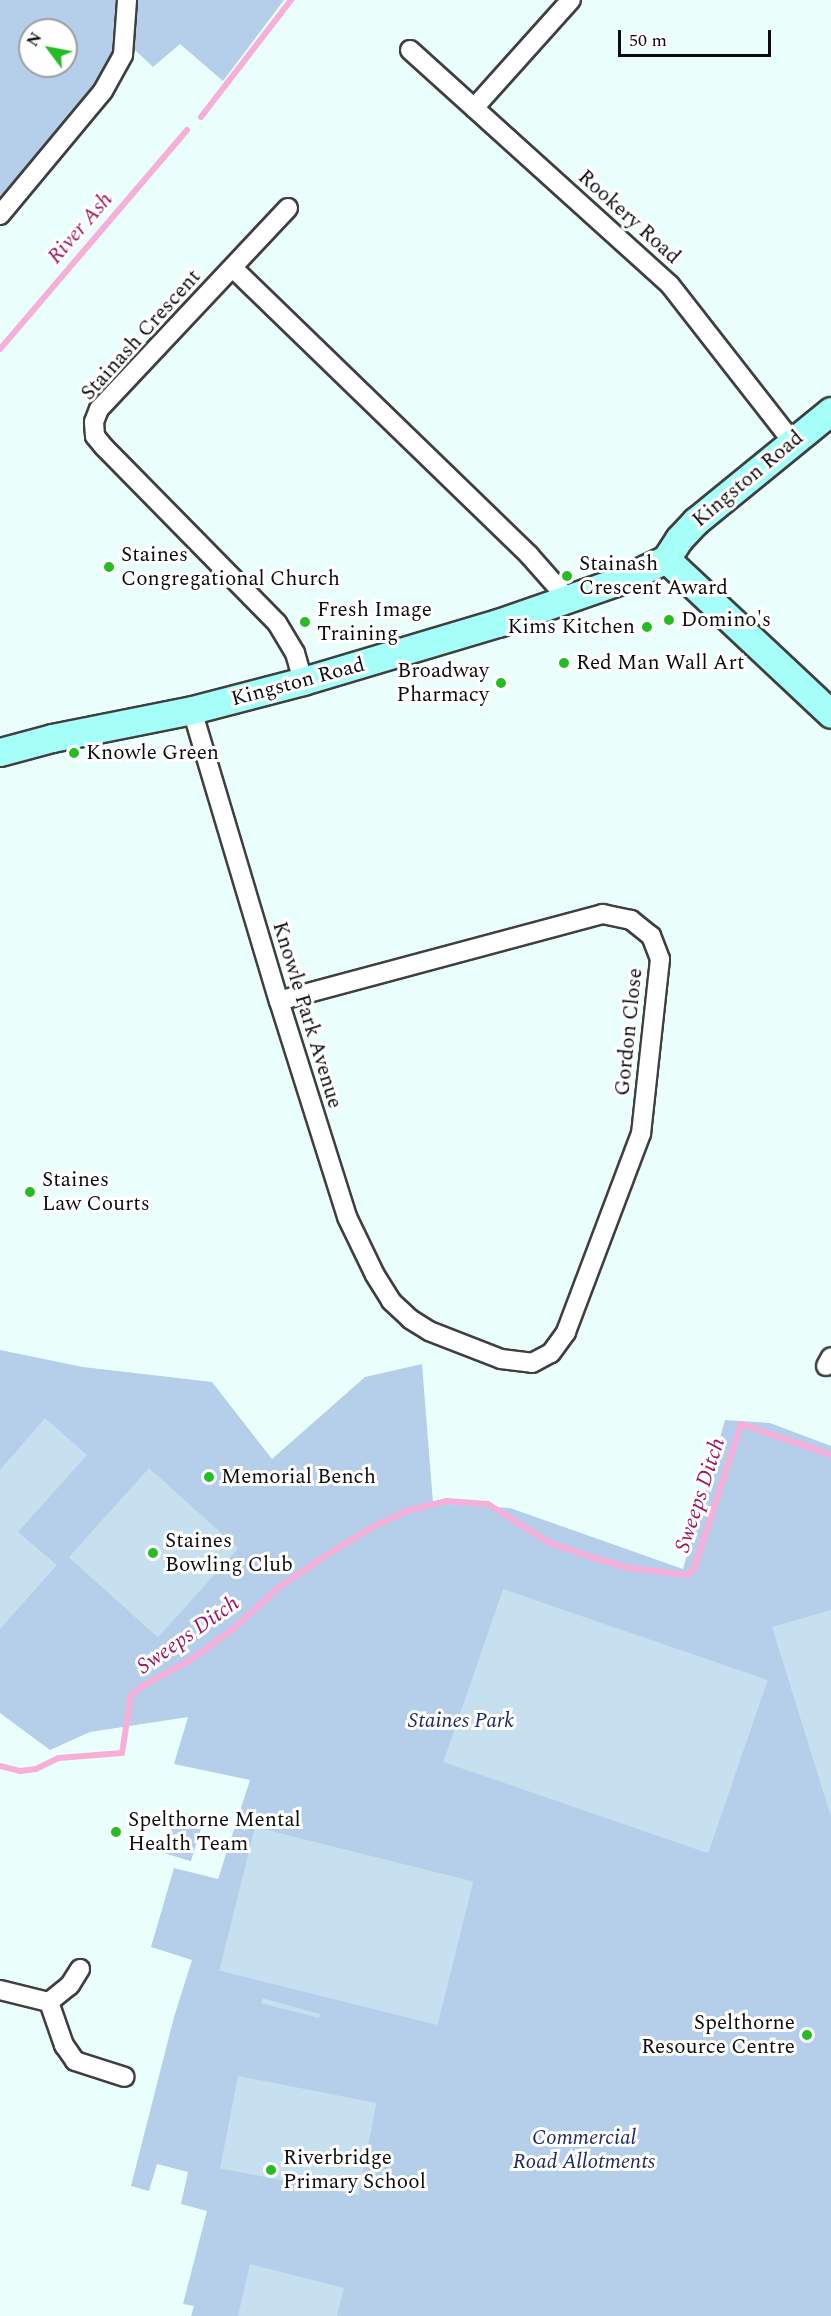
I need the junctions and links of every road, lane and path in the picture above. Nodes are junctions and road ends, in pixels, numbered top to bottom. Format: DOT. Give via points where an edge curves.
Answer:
graph roads {
  1 [pos="127,0"];
  2 [pos="571,0"];
  3 [pos="410,50"];
  4 [pos="474,108"];
  5 [pos="288,208"];
  6 [pos="0,215"];
  7 [pos="233,268"];
  8 [pos="831,411"];
  9 [pos="792,441"];
  10 [pos="666,559"];
  11 [pos="567,598"];
  12 [pos="303,681"];
  13 [pos="192,710"];
  14 [pos="831,714"];
  15 [pos="52,738"];
  16 [pos="0,741"];
  17 [pos="0,752"];
  18 [pos="279,1001"];
  19 [pos="410,1319"];
  20 [pos="80,1969"];
  21 [pos="0,1990"];
  22 [pos="49,2002"];
  23 [pos="125,2077"];
  1 -- 6 [label="street" via="123,55 103,91"];
  2 -- 4 [label="street"];
  3 -- 4 [label="street, Rookery Road"];
  4 -- 9 [label="street, Rookery Road" via="670,285"];
  5 -- 7 [label="street, Stainash Crescent"];
  7 -- 11 [label="street, Stainash Crescent" via="529,555"];
  7 -- 12 [label="street, Stainash Crescent" via="99,409 94,422 95,436 277,623 296,653"];
  8 -- 9 [label="street, Kingston Road"];
  9 -- 10 [label="street, Kingston Road" via="696,521"];
  10 -- 11 [label="street, Kingston Road" via="627,578"];
  10 -- 14 [label="street"];
  11 -- 12 [label="street, Kingston Road" via="498,623"];
  12 -- 13 [label="street, Kingston Road"];
  13 -- 15 [label="street, Kingston Road"];
  13 -- 18 [label="street, Knowle Park Avenue"];
  15 -- 16 [label="street, Kingston Road"];
  15 -- 17 [label="street, Kingston Road"];
  18 -- 19 [label="street, Knowle Park Avenue" via="347,1217 391,1301"];
  18 -- 19 [label="street, Gordon Close" via="603,914 631,920 651,936 660,959 641,1134 566,1332 551,1353 532,1363 501,1359 429,1331"];
  20 -- 22 [label="street" via="70,1985"];
  21 -- 22 [label="street"];
  22 -- 23 [label="street" via="64,2045 75,2061"];
}
